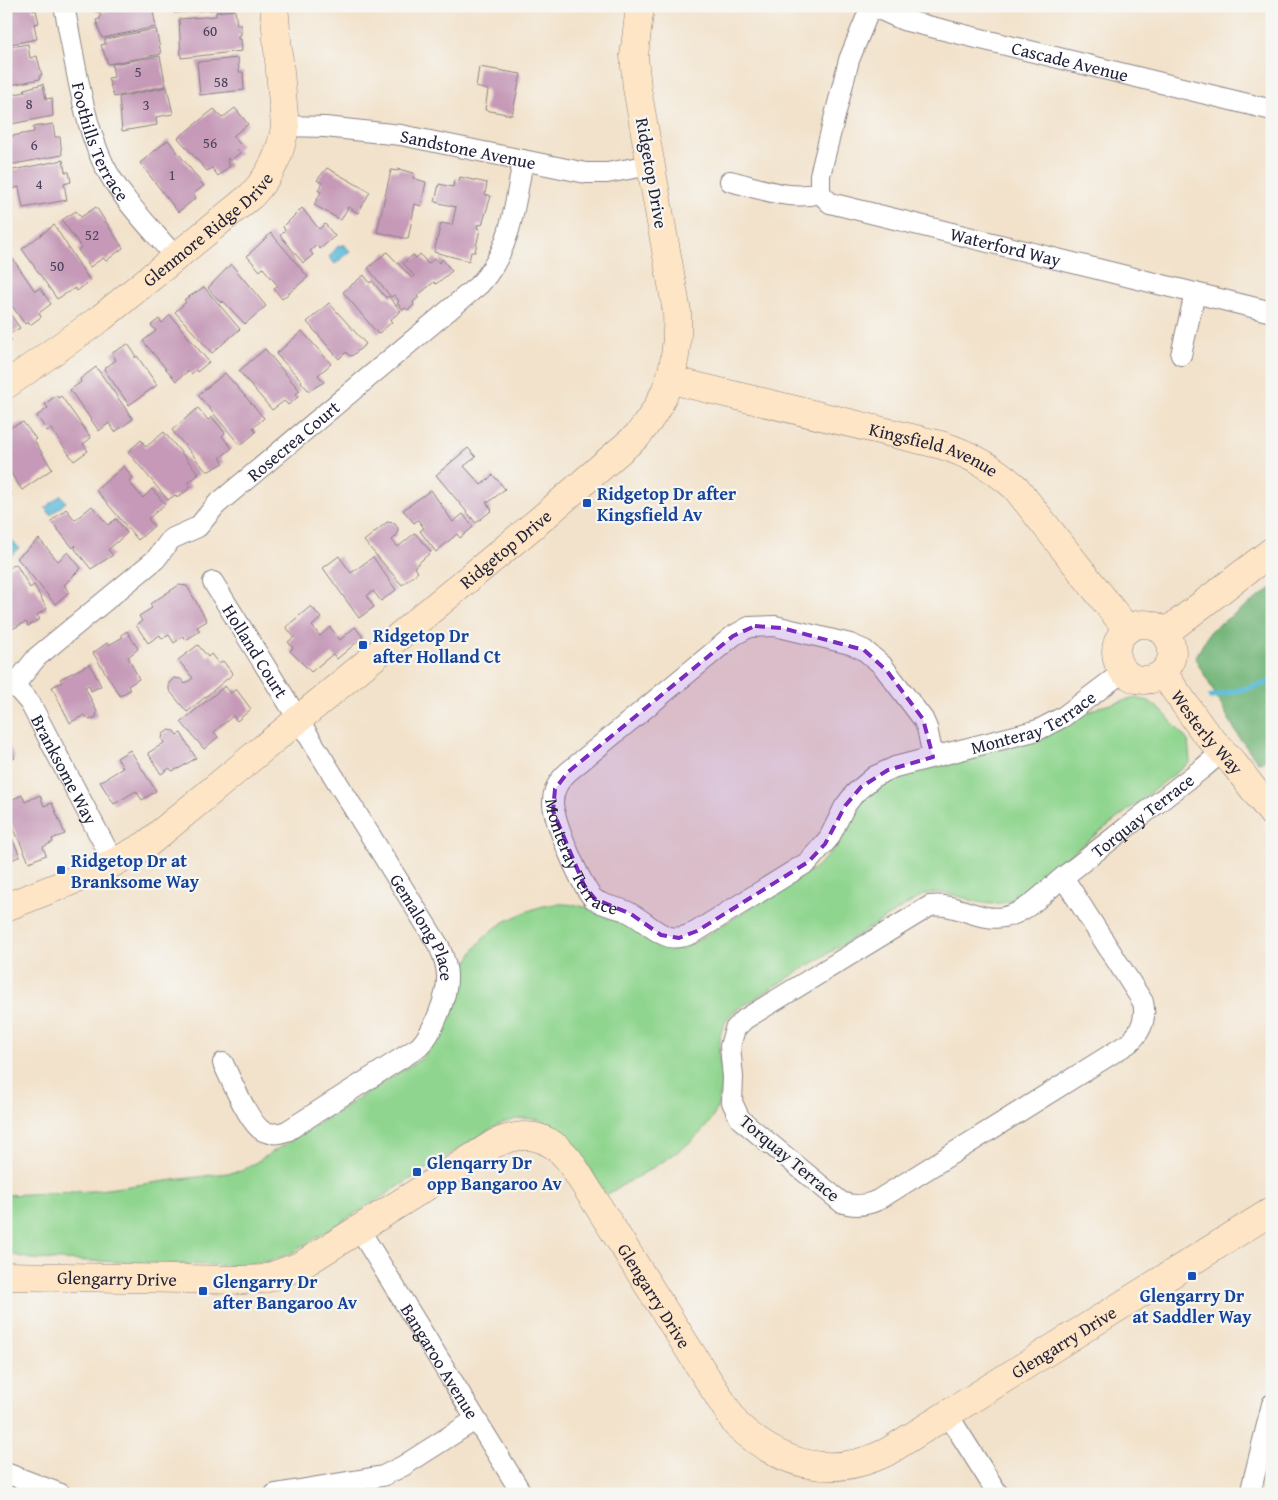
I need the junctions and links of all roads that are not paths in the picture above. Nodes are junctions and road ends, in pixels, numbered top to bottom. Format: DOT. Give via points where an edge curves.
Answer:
graph roads {
  1 [pos="64,6"];
  2 [pos="274,6"];
  3 [pos="640,6"];
  4 [pos="872,6"];
  5 [pos="1272,110"];
  6 [pos="285,126"];
  7 [pos="523,160"];
  8 [pos="651,166"];
  9 [pos="730,181"];
  10 [pos="820,193"];
  11 [pos="176,258"];
  12 [pos="1195,293"];
  13 [pos="1272,312"];
  14 [pos="1181,355"];
  15 [pos="671,380"];
  16 [pos="6,385"];
  17 [pos="1272,551"];
  18 [pos="213,582"];
  19 [pos="1127,629"];
  20 [pos="1166,633"];
  21 [pos="1124,671"];
  22 [pos="1163,672"];
  23 [pos="10,686"];
  24 [pos="298,720"];
  25 [pos="1223,751"];
  26 [pos="933,757"];
  27 [pos="1272,813"];
  28 [pos="114,863"];
  29 [pos="1063,877"];
  30 [pos="6,907"];
  31 [pos="224,1064"];
  32 [pos="1272,1212"];
  33 [pos="359,1229"];
  34 [pos="6,1276"];
  35 [pos="1272,1404"];
  36 [pos="948,1415"];
  37 [pos="475,1420"];
  38 [pos="6,1473"];
  39 [pos="61,1494"];
  40 [pos="275,1494"];
  41 [pos="522,1494"];
  42 [pos="998,1494"];
  43 [pos="1250,1494"];
  1 -- 11 [label="street, Foothills Terrace" via="88,118 104,164 134,208"];
  2 -- 6 [label="street, Glenmore Ridge Drive"];
  3 -- 8 [label="street, Ridgetop Drive" via="635,72"];
  4 -- 5 [label="street, Cascade Avenue" via="903,20"];
  4 -- 10 [label="street" via="849,60 820,175"];
  6 -- 7 [label="street, Sandstone Avenue" via="401,135"];
  6 -- 11 [label="street, Glenmore Ridge Drive" via="283,145 265,181"];
  7 -- 8 [label="street, Sandstone Avenue" via="586,173"];
  7 -- 23 [label="street, Rosecrea Court" via="504,247 480,284 216,506 198,527 171,539 156,559 37,657"];
  8 -- 15 [label="street, Ridgetop Drive" via="677,312 678,334"];
  9 -- 10 [label="street" via="794,196"];
  10 -- 12 [label="street, Waterford Way" via="830,203 839,206"];
  11 -- 16 [label="street, Glenmore Ridge Drive" via="101,318"];
  12 -- 13 [label="street, Waterford Way"];
  12 -- 14 [label="street"];
  15 -- 19 [label="street, Kingsfield Avenue" via="941,445 972,456 1016,488"];
  15 -- 24 [label="street, Ridgetop Drive" via="662,401 638,435"];
  17 -- 20 [label="street"];
  18 -- 24 [label="street, Holland Court"];
  19 -- 20 [label="street" via="1151,624"];
  19 -- 21 [label="street" via="1117,645 1116,654"];
  20 -- 22 [label="street" via="1172,658"];
  21 -- 22 [label="street" via="1131,677 1148,680"];
  21 -- 26 [label="street, Monteray Terrace" via="1046,726"];
  22 -- 25 [label="street, Westerly Way" via="1203,730"];
  23 -- 28 [label="street, Branksome Way" via="25,695"];
  24 -- 28 [label="street, Ridgetop Drive" via="158,836"];
  24 -- 31 [label="street, Gemalong Place" via="439,946 446,966 446,989 432,1030 419,1048 282,1132 265,1132 257,1125"];
  25 -- 27 [label="street, Westerly Way"];
  25 -- 29 [label="street, Torquay Terrace"];
  26 -- 26 [label="street, Monteray Terrace" via="888,770 867,782 849,800 830,838 808,862 697,931 679,938 657,933 631,914 595,899 584,885 553,811 555,789 568,772 733,636 755,626 775,626 833,640 870,654 923,719"];
  28 -- 30 [label="street, Ridgetop Drive"];
  29 -- 29 [label="street, Torquay Terrace" via="1024,909 1004,917 982,916 946,905 922,909 745,1019 735,1029 730,1046 732,1102 740,1119 838,1200 864,1205 878,1200 1129,1043 1143,1023 1143,1002"];
  32 -- 36 [label="street, Glengarry Drive"];
  33 -- 34 [label="street, Glengarry Drive" via="300,1266 276,1276 254,1280"];
  33 -- 36 [label="street, Glengarry Drive" via="494,1144 522,1136 543,1139 555,1145 569,1160 728,1414 766,1448 790,1460 811,1464 858,1464 887,1452"];
  33 -- 37 [label="street, Bangaroo Avenue"];
  35 -- 43 [label="street"];
  36 -- 42 [label="street"];
  37 -- 40 [label="street" via="383,1476"];
  37 -- 41 [label="street, Bangaroo Avenue"];
  38 -- 39 [label="street"];
}
